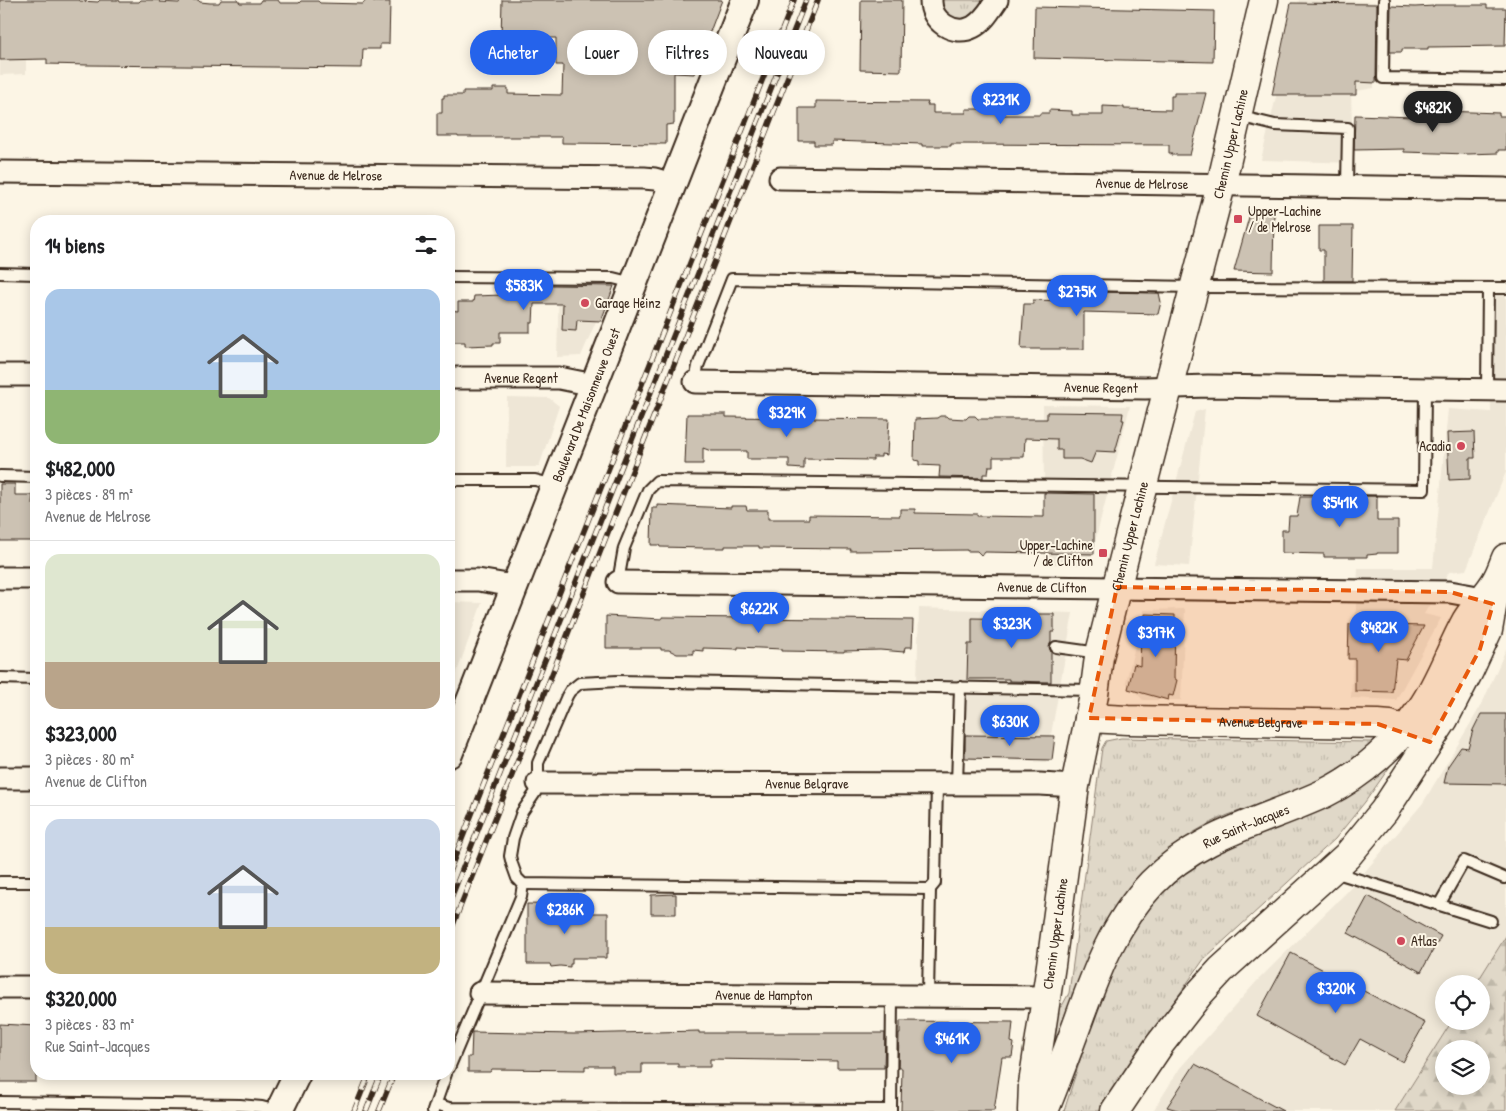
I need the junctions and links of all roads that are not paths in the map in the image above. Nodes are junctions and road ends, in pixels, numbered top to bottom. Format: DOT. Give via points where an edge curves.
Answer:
graph roads {
  1 [pos="745,0"];
  2 [pos="931,0"];
  3 [pos="997,0"];
  4 [pos="1264,0"];
  5 [pos="1384,0"];
  6 [pos="1506,80"];
  7 [pos="1237,116"];
  8 [pos="0,172"];
  9 [pos="780,178"];
  10 [pos="673,184"];
  11 [pos="1221,185"];
  12 [pos="1347,186"];
  13 [pos="1506,189"];
  14 [pos="0,273"];
  15 [pos="30,274"];
  16 [pos="455,276"];
  17 [pos="634,283"];
  18 [pos="1195,286"];
  19 [pos="1488,288"];
  20 [pos="1506,288"];
  21 [pos="0,375"];
  22 [pos="30,375"];
  23 [pos="455,378"];
  24 [pos="695,382"];
  25 [pos="594,385"];
  26 [pos="1169,387"];
  27 [pos="1425,389"];
  28 [pos="1496,390"];
  29 [pos="0,476"];
  30 [pos="30,477"];
  31 [pos="455,480"];
  32 [pos="555,485"];
  33 [pos="1143,487"];
  34 [pos="0,578"];
  35 [pos="30,578"];
  36 [pos="455,580"];
  37 [pos="618,582"];
  38 [pos="1494,585"];
  39 [pos="514,586"];
  40 [pos="1117,587"];
  41 [pos="1056,647"];
  42 [pos="1101,653"];
  43 [pos="0,678"];
  44 [pos="30,679"];
  45 [pos="960,687"];
  46 [pos="1094,690"];
  47 [pos="1089,718"];
  48 [pos="1404,730"];
  49 [pos="455,738"];
  50 [pos="1430,742"];
  51 [pos="0,778"];
  52 [pos="30,778"];
  53 [pos="538,783"];
  54 [pos="947,784"];
  55 [pos="1075,786"];
  56 [pos="1330,872"];
  57 [pos="1504,878"];
  58 [pos="0,882"];
  59 [pos="30,882"];
  60 [pos="523,884"];
  61 [pos="930,889"];
  62 [pos="1439,905"];
  63 [pos="1491,921"];
  64 [pos="0,987"];
  65 [pos="30,987"];
  66 [pos="480,993"];
  67 [pos="892,996"];
  68 [pos="928,996"];
  69 [pos="1046,997"];
  70 [pos="455,1053"];
  71 [pos="294,1080"];
  72 [pos="444,1080"];
  73 [pos="0,1102"];
  74 [pos="435,1108"];
  75 [pos="891,1110"];
  76 [pos="278,1111"];
  77 [pos="1032,1111"];
  78 [pos="1044,1111"];
  79 [pos="1115,1111"];
  1 -- 10 [label="street, Boulevard De Maisonneuve Ouest"];
  2 -- 3 [label="street" via="938,20 954,30 972,28"];
  4 -- 7 [label="main road, Chemin Upper Lachine"];
  5 -- 6 [label="lane" via="1383,78"];
  7 -- 11 [label="main road, Chemin Upper Lachine"];
  7 -- 12 [label="lane" via="1275,125 1348,128"];
  8 -- 10 [label="street, Avenue de Melrose" via="644,178"];
  9 -- 11 [label="street, Avenue de Melrose"];
  10 -- 17 [label="street, Boulevard De Maisonneuve Ouest"];
  11 -- 12 [label="street, Avenue de Melrose"];
  11 -- 18 [label="main road, Chemin Upper Lachine"];
  12 -- 13 [label="street, Avenue de Melrose"];
  14 -- 15 [label="lane"];
  16 -- 17 [label="lane" via="612,278"];
  17 -- 25 [label="street, Boulevard De Maisonneuve Ouest"];
  18 -- 19 [label="lane"];
  18 -- 24 [label="lane" via="732,279 698,366"];
  18 -- 26 [label="main road, Chemin Upper Lachine"];
  19 -- 20 [label="lane"];
  19 -- 28 [label="lane"];
  21 -- 22 [label="street"];
  23 -- 25 [label="street, Avenue Regent" via="559,378"];
  24 -- 26 [label="street, Avenue Regent"];
  25 -- 32 [label="street, Boulevard De Maisonneuve Ouest"];
  26 -- 27 [label="street, Avenue Regent"];
  26 -- 33 [label="main road, Chemin Upper Lachine"];
  27 -- 28 [label="street, Avenue Regent"];
  27 -- 33 [label="lane" via="1424,490"];
  29 -- 30 [label="lane"];
  31 -- 32 [label="lane" via="535,480"];
  32 -- 39 [label="street, Boulevard De Maisonneuve Ouest"];
  33 -- 37 [label="lane" via="657,481 648,490 624,548"];
  33 -- 40 [label="main road, Chemin Upper Lachine"];
  34 -- 35 [label="street"];
  36 -- 39 [label="street"];
  37 -- 40 [label="street, Avenue de Clifton"];
  38 -- 40 [label="street, Avenue de Clifton" via="1472,596 1450,592"];
  38 -- 48 [label="main road, Rue Saint-Jacques" via="1466,621 1441,674"];
  38 -- 50 [label="main road" via="1488,630"];
  39 -- 49 [label="street, Boulevard De Maisonneuve Ouest"];
  40 -- 42 [label="main road, Chemin Upper Lachine"];
  41 -- 42 [label="lane"];
  42 -- 46 [label="main road, Chemin Upper Lachine"];
  43 -- 44 [label="lane"];
  45 -- 46 [label="lane"];
  45 -- 53 [label="lane" via="580,683 567,696 538,763"];
  45 -- 54 [label="lane"];
  46 -- 47 [label="main road, Chemin Upper Lachine"];
  47 -- 48 [label="main road, Avenue Belgrave" via="1378,724"];
  47 -- 55 [label="main road, Chemin Upper Lachine"];
  48 -- 50 [label="main road, Avenue Belgrave"];
  48 -- 78 [label="main road, Rue Saint-Jacques" via="1378,756 1344,782 1307,801 1218,836 1183,857 1152,883 1128,912 1106,951"];
  50 -- 56 [label="main road" via="1384,811"];
  51 -- 52 [label="street"];
  53 -- 54 [label="street, Avenue Belgrave"];
  53 -- 60 [label="lane" via="517,824 511,847 513,872"];
  54 -- 55 [label="street, Avenue Belgrave"];
  54 -- 61 [label="lane" via="934,883"];
  55 -- 69 [label="main road, Chemin Upper Lachine"];
  56 -- 62 [label="lane"];
  56 -- 79 [label="main road" via="1198,994"];
  57 -- 62 [label="lane" via="1464,861"];
  58 -- 59 [label="lane"];
  60 -- 61 [label="lane"];
  60 -- 66 [label="lane" via="521,896"];
  61 -- 68 [label="lane"];
  62 -- 63 [label="lane"];
  64 -- 65 [label="street"];
  66 -- 67 [label="street, Avenue de Hampton"];
  66 -- 70 [label="lane"];
  67 -- 68 [label="street, Avenue de Hampton"];
  67 -- 75 [label="lane"];
  68 -- 69 [label="street, Avenue de Hampton"];
  69 -- 77 [label="main road, Chemin Upper Lachine"];
  71 -- 76 [label="street"];
  72 -- 74 [label="lane"];
  73 -- 76 [label="lane" via="240,1105"];
  74 -- 75 [label="lane"];
}
